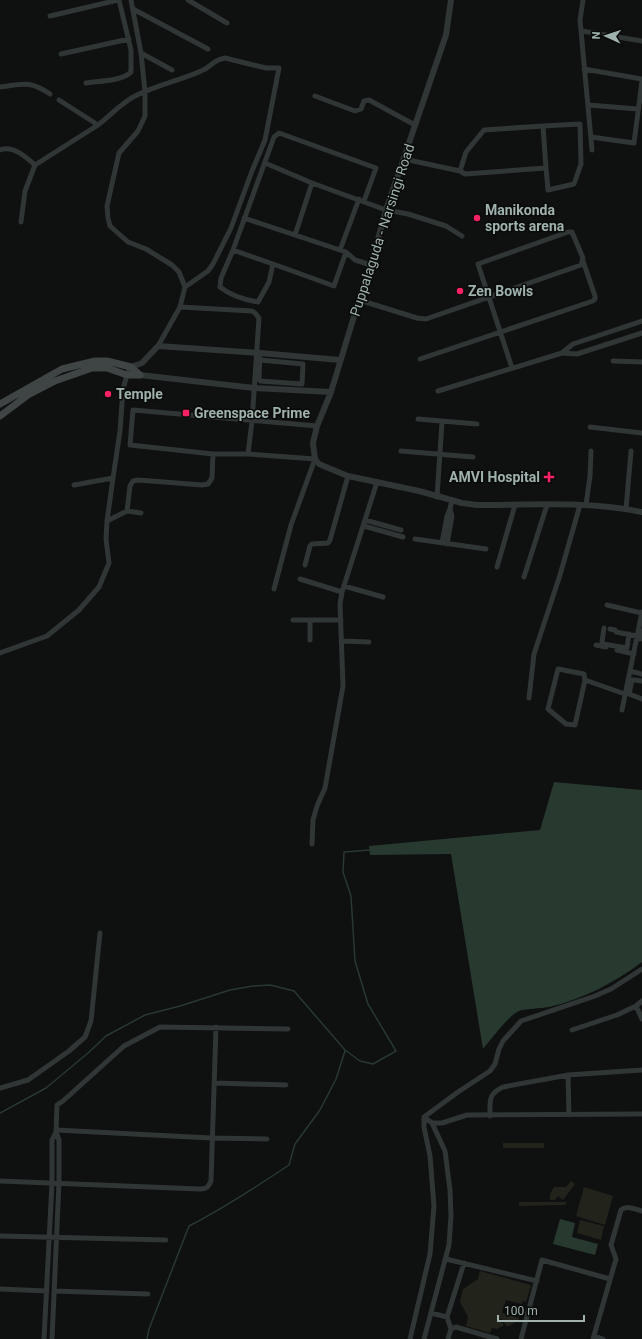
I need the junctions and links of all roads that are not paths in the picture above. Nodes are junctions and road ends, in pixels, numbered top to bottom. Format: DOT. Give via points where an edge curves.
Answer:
graph roads {
  1 [pos="118,0"];
  2 [pos="131,0"];
  3 [pos="188,0"];
  4 [pos="451,0"];
  5 [pos="583,0"];
  6 [pos="133,9"];
  7 [pos="50,16"];
  8 [pos="227,23"];
  9 [pos="582,31"];
  10 [pos="128,39"];
  11 [pos="642,41"];
  12 [pos="208,49"];
  13 [pos="61,54"];
  14 [pos="141,54"];
  15 [pos="584,69"];
  16 [pos="172,70"];
  17 [pos="642,80"];
  18 [pos="86,83"];
  19 [pos="0,87"];
  20 [pos="145,92"];
  21 [pos="50,94"];
  22 [pos="315,96"];
  23 [pos="59,100"];
  24 [pos="588,105"];
  25 [pos="638,109"];
  26 [pos="98,125"];
  27 [pos="415,125"];
  28 [pos="543,126"];
  29 [pos="591,137"];
  30 [pos="0,150"];
  31 [pos="592,150"];
  32 [pos="404,159"];
  33 [pos="265,163"];
  34 [pos="35,165"];
  35 [pos="546,168"];
  36 [pos="460,171"];
  37 [pos="312,183"];
  38 [pos="361,200"];
  39 [pos="386,210"];
  40 [pos="244,218"];
  41 [pos="21,222"];
  42 [pos="295,235"];
  43 [pos="462,236"];
  44 [pos="233,250"];
  45 [pos="340,250"];
  46 [pos="346,252"];
  47 [pos="583,261"];
  48 [pos="273,264"];
  49 [pos="371,265"];
  50 [pos="185,286"];
  51 [pos="489,297"];
  52 [pos="359,300"];
  53 [pos="180,307"];
  54 [pos="642,321"];
  55 [pos="500,333"];
  56 [pos="642,333"];
  57 [pos="158,346"];
  58 [pos="258,353"];
  59 [pos="562,353"];
  60 [pos="420,359"];
  61 [pos="260,360"];
  62 [pos="340,360"];
  63 [pos="613,361"];
  64 [pos="642,362"];
  65 [pos="131,367"];
  66 [pos="512,368"];
  67 [pos="127,375"];
  68 [pos="140,375"];
  69 [pos="254,388"];
  70 [pos="438,391"];
  71 [pos="332,392"];
  72 [pos="0,404"];
  73 [pos="0,416"];
  74 [pos="418,419"];
  75 [pos="252,421"];
  76 [pos="442,422"];
  77 [pos="477,424"];
  78 [pos="317,426"];
  79 [pos="590,427"];
  80 [pos="642,433"];
  81 [pos="401,451"];
  82 [pos="591,451"];
  83 [pos="631,451"];
  84 [pos="213,454"];
  85 [pos="248,454"];
  86 [pos="439,454"];
  87 [pos="473,457"];
  88 [pos="315,459"];
  89 [pos="348,476"];
  90 [pos="113,478"];
  91 [pos="377,482"];
  92 [pos="74,485"];
  93 [pos="437,497"];
  94 [pos="452,500"];
  95 [pos="514,505"];
  96 [pos="547,505"];
  97 [pos="583,505"];
  98 [pos="626,509"];
  99 [pos="126,511"];
  100 [pos="642,512"];
  101 [pos="141,513"];
  102 [pos="366,520"];
  103 [pos="107,521"];
  104 [pos="364,526"];
  105 [pos="401,530"];
  106 [pos="403,537"];
  107 [pos="414,539"];
  108 [pos="445,543"];
  109 [pos="486,549"];
  110 [pos="305,565"];
  111 [pos="498,567"];
  112 [pos="524,577"];
  113 [pos="300,579"];
  114 [pos="274,589"];
  115 [pos="343,589"];
  116 [pos="383,597"];
  117 [pos="607,605"];
  118 [pos="642,613"];
  119 [pos="641,619"];
  120 [pos="293,620"];
  121 [pos="310,620"];
  122 [pos="341,620"];
  123 [pos="604,628"];
  124 [pos="610,629"];
  125 [pos="642,631"];
  126 [pos="629,634"];
  127 [pos="639,639"];
  128 [pos="310,640"];
  129 [pos="342,641"];
  130 [pos="369,642"];
  131 [pos="596,645"];
  132 [pos="0,653"];
  133 [pos="634,654"];
  134 [pos="630,671"];
  135 [pos="642,674"];
  136 [pos="585,680"];
  137 [pos="641,681"];
  138 [pos="625,694"];
  139 [pos="529,698"];
  140 [pos="642,699"];
  141 [pos="622,710"];
  142 [pos="312,844"];
  143 [pos="100,932"];
  144 [pos="642,969"];
  145 [pos="642,1001"];
  146 [pos="636,1006"];
  147 [pos="642,1019"];
  148 [pos="216,1027"];
  149 [pos="288,1029"];
  150 [pos="572,1030"];
  151 [pos="642,1070"];
  152 [pos="568,1075"];
  153 [pos="215,1083"];
  154 [pos="286,1085"];
  155 [pos="0,1088"];
  156 [pos="642,1114"];
  157 [pos="569,1115"];
  158 [pos="490,1116"];
  159 [pos="424,1117"];
  160 [pos="432,1123"];
  161 [pos="56,1131"];
  162 [pos="211,1138"];
  163 [pos="267,1139"];
  164 [pos="0,1181"];
  165 [pos="52,1183"];
  166 [pos="59,1184"];
  167 [pos="642,1211"];
  168 [pos="0,1236"];
  169 [pos="49,1237"];
  170 [pos="56,1238"];
  171 [pos="166,1240"];
  172 [pos="446,1259"];
  173 [pos="464,1263"];
  174 [pos="610,1279"];
  175 [pos="537,1281"];
  176 [pos="0,1289"];
  177 [pos="47,1291"];
  178 [pos="54,1292"];
  179 [pos="148,1294"];
  180 [pos="431,1313"];
  181 [pos="447,1317"];
  182 [pos="451,1330"];
  183 [pos="593,1338"];
  184 [pos="44,1339"];
  185 [pos="52,1339"];
  186 [pos="410,1339"];
  187 [pos="424,1339"];
  188 [pos="448,1339"];
  189 [pos="497,1339"];
  190 [pos="521,1339"];
  191 [pos="603,1339"];
  1 -- 7 [label="street"];
  1 -- 10 [label="street"];
  2 -- 6 [label="street"];
  3 -- 8 [label="street"];
  4 -- 27 [label="street, Puppalaguda - Narsingi Road" via="446,34"];
  5 -- 9 [label="street" via="580,20"];
  6 -- 12 [label="street"];
  6 -- 14 [label="street"];
  9 -- 11 [label="street"];
  9 -- 15 [label="street"];
  10 -- 13 [label="street"];
  10 -- 18 [label="street" via="131,50 131,72 128,76"];
  14 -- 16 [label="street"];
  14 -- 20 [label="street"];
  15 -- 17 [label="street"];
  15 -- 24 [label="street"];
  17 -- 25 [label="street"];
  19 -- 21 [label="street" via="32,84"];
  20 -- 26 [label="street" via="121,106"];
  20 -- 50 [label="street" via="145,116 138,131 119,153 107,206 108,218 110,226 128,242 146,249 172,265 179,272"];
  20 -- 50 [label="street" via="203,71 219,59 279,68 265,140 231,228 214,264"];
  22 -- 27 [label="street" via="355,111 359,111 364,101 369,100"];
  23 -- 26 [label="street"];
  24 -- 25 [label="street"];
  24 -- 29 [label="street"];
  25 -- 29 [label="street" via="634,143"];
  26 -- 34 [label="street"];
  27 -- 32 [label="street, Puppalaguda - Narsingi Road"];
  28 -- 35 [label="street"];
  28 -- 35 [label="street" via="580,124 581,164 574,184 548,190"];
  28 -- 36 [label="street" via="484,130 466,152"];
  29 -- 31 [label="street"];
  30 -- 34 [label="street" via="2,148 20,153"];
  32 -- 36 [label="street"];
  32 -- 39 [label="street, Puppalaguda - Narsingi Road"];
  33 -- 37 [label="street"];
  33 -- 38 [label="street" via="274,137 279,133 376,168"];
  33 -- 40 [label="street"];
  34 -- 41 [label="street" via="25,192"];
  35 -- 36 [label="street" via="465,174"];
  37 -- 38 [label="street"];
  37 -- 42 [label="street"];
  38 -- 39 [label="street"];
  38 -- 45 [label="street"];
  39 -- 43 [label="street" via="446,226"];
  39 -- 49 [label="street, Puppalaguda - Narsingi Road"];
  40 -- 42 [label="street"];
  40 -- 44 [label="street"];
  42 -- 45 [label="street"];
  44 -- 48 [label="street"];
  44 -- 48 [label="street" via="221,278 220,287 249,300 258,302"];
  45 -- 46 [label="street"];
  46 -- 48 [label="street" via="334,286"];
  46 -- 49 [label="street" via="355,260"];
  47 -- 51 [label="street" via="581,264"];
  47 -- 51 [label="street" via="574,234 568,232 478,264"];
  47 -- 55 [label="street" via="595,299"];
  49 -- 52 [label="street, Puppalaguda - Narsingi Road"];
  50 -- 53 [label="street"];
  51 -- 52 [label="street" via="426,319"];
  51 -- 55 [label="street"];
  52 -- 62 [label="street, Puppalaguda - Narsingi Road"];
  53 -- 57 [label="street"];
  53 -- 58 [label="street" via="255,313 259,318"];
  54 -- 59 [label="street" via="573,344"];
  55 -- 60 [label="street"];
  55 -- 66 [label="street"];
  56 -- 59 [label="street" via="577,354"];
  57 -- 58 [label="street"];
  57 -- 65 [label="street" via="142,363"];
  58 -- 61 [label="street"];
  58 -- 62 [label="street"];
  58 -- 69 [label="street"];
  59 -- 66 [label="street"];
  61 -- 61 [label="street" via="261,382 302,384 303,364"];
  62 -- 71 [label="street, Puppalaguda - Narsingi Road"];
  63 -- 64 [label="street"];
  65 -- 67 [label="street"];
  65 -- 68 [label="main road"];
  65 -- 72 [label="main road" via="95,361 62,369"];
  66 -- 70 [label="street"];
  67 -- 68 [label="main road"];
  67 -- 73 [label="main road" via="108,368 92,368 78,372 28,395"];
  67 -- 90 [label="street" via="123,389"];
  68 -- 69 [label="street"];
  69 -- 71 [label="street"];
  69 -- 75 [label="street"];
  71 -- 78 [label="street, Puppalaguda - Narsingi Road"];
  74 -- 76 [label="street"];
  75 -- 78 [label="street"];
  75 -- 84 [label="street" via="133,410 130,445"];
  75 -- 85 [label="street"];
  76 -- 77 [label="street"];
  76 -- 86 [label="street"];
  78 -- 88 [label="street, Puppalaguda - Narsingi Road" via="313,443"];
  79 -- 80 [label="street"];
  81 -- 86 [label="street"];
  82 -- 97 [label="street" via="590,476"];
  83 -- 98 [label="street"];
  84 -- 85 [label="street"];
  84 -- 99 [label="street" via="212,478 208,484 133,481"];
  85 -- 88 [label="street"];
  86 -- 87 [label="street"];
  86 -- 93 [label="street"];
  88 -- 89 [label="street" via="319,464"];
  88 -- 114 [label="street" via="291,525"];
  89 -- 91 [label="street"];
  89 -- 110 [label="street" via="330,540 326,544 312,544"];
  90 -- 92 [label="street"];
  90 -- 103 [label="street"];
  91 -- 93 [label="street"];
  91 -- 102 [label="street"];
  93 -- 94 [label="street"];
  94 -- 95 [label="street"];
  94 -- 108 [label="street" via="452,516"];
  95 -- 96 [label="street"];
  95 -- 111 [label="street"];
  96 -- 97 [label="street"];
  96 -- 112 [label="street"];
  97 -- 98 [label="street"];
  97 -- 139 [label="street" via="534,654"];
  98 -- 100 [label="street"];
  99 -- 101 [label="street"];
  99 -- 103 [label="street"];
  102 -- 104 [label="street"];
  102 -- 105 [label="street"];
  103 -- 132 [label="street" via="109,563 99,587 79,610 47,636"];
  104 -- 106 [label="street"];
  104 -- 115 [label="street"];
  107 -- 108 [label="street"];
  108 -- 109 [label="street"];
  113 -- 115 [label="street"];
  115 -- 116 [label="street"];
  115 -- 122 [label="street" via="340,604"];
  117 -- 118 [label="street"];
  118 -- 119 [label="street"];
  119 -- 127 [label="street"];
  120 -- 121 [label="street"];
  121 -- 122 [label="street"];
  121 -- 128 [label="street"];
  122 -- 129 [label="street"];
  123 -- 126 [label="street" via="603,644 627,648"];
  124 -- 126 [label="street"];
  125 -- 127 [label="street"];
  126 -- 127 [label="street"];
  127 -- 133 [label="street"];
  129 -- 130 [label="street"];
  129 -- 142 [label="street" via="343,686 325,788 314,820"];
  131 -- 133 [label="street"];
  133 -- 134 [label="street"];
  134 -- 135 [label="street"];
  134 -- 138 [label="street"];
  135 -- 137 [label="street"];
  136 -- 136 [label="street" via="584,674 557,670 548,709 566,724 575,725"];
  136 -- 138 [label="street"];
  137 -- 140 [label="street" via="632,680 629,694"];
  138 -- 141 [label="street"];
  143 -- 155 [label="street" via="91,1021 84,1037 28,1080"];
  144 -- 159 [label="street" via="595,996 521,1021 498,1049 495,1064 490,1071"];
  145 -- 146 [label="street"];
  146 -- 147 [label="street"];
  146 -- 150 [label="street"];
  148 -- 149 [label="street"];
  148 -- 153 [label="street"];
  148 -- 161 [label="street" via="160,1028 124,1046 57,1106"];
  151 -- 152 [label="street"];
  152 -- 157 [label="street"];
  152 -- 158 [label="street" via="503,1087 494,1091 490,1099"];
  153 -- 154 [label="street"];
  153 -- 162 [label="street"];
  156 -- 157 [label="street"];
  157 -- 158 [label="street"];
  158 -- 160 [label="street" via="467,1115 442,1123"];
  159 -- 160 [label="street"];
  159 -- 186 [label="street" via="434,1206 430,1254"];
  160 -- 172 [label="street" via="445,1151 450,1190 450,1245"];
  161 -- 162 [label="street"];
  161 -- 165 [label="street" via="52,1140"];
  161 -- 166 [label="street" via="59,1140"];
  162 -- 163 [label="street"];
  162 -- 166 [label="street" via="211,1181 205,1189"];
  164 -- 165 [label="street"];
  165 -- 166 [label="street"];
  165 -- 169 [label="street"];
  166 -- 170 [label="street"];
  167 -- 174 [label="street" via="629,1207 621,1210 611,1245 616,1259"];
  168 -- 169 [label="street"];
  169 -- 170 [label="street"];
  169 -- 177 [label="street"];
  170 -- 171 [label="street"];
  170 -- 178 [label="street"];
  172 -- 173 [label="street"];
  172 -- 180 [label="street"];
  173 -- 175 [label="street"];
  173 -- 181 [label="street"];
  174 -- 175 [label="street" via="542,1260"];
  174 -- 183 [label="street"];
  175 -- 190 [label="street"];
  176 -- 177 [label="street"];
  177 -- 184 [label="street"];
  178 -- 179 [label="street"];
  178 -- 185 [label="street"];
  180 -- 181 [label="street"];
  180 -- 187 [label="street"];
  181 -- 182 [label="street"];
  182 -- 188 [label="street"];
  182 -- 189 [label="street" via="456,1327"];
  183 -- 191 [label="street"];
}
